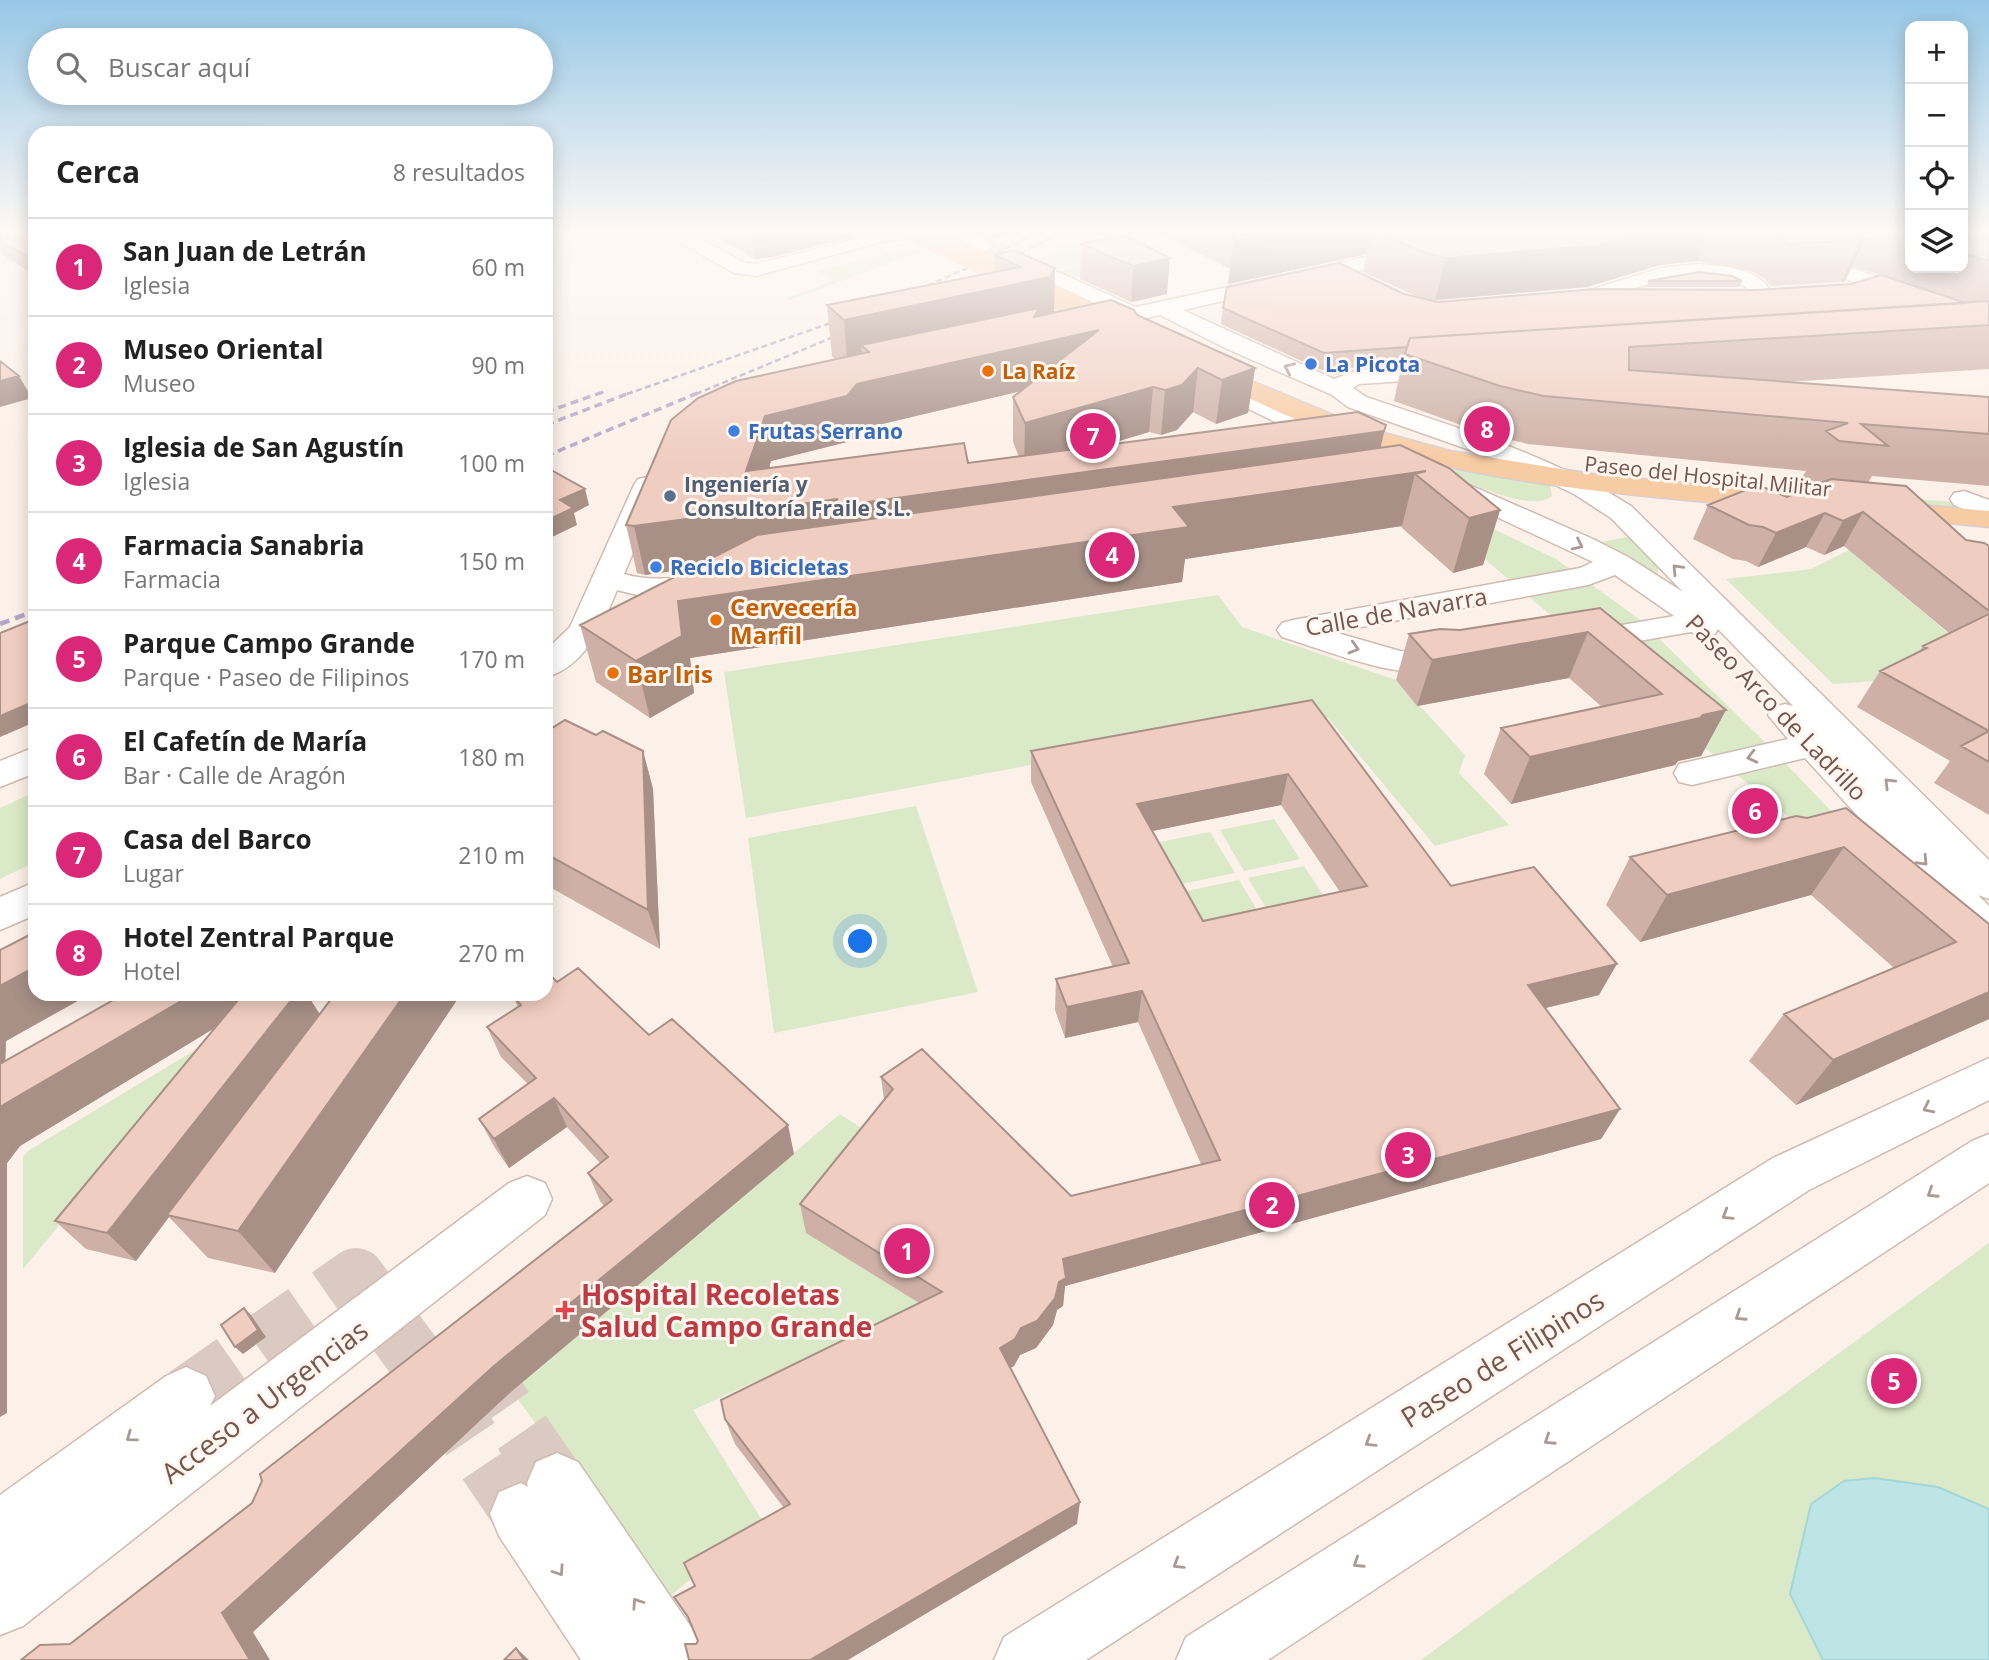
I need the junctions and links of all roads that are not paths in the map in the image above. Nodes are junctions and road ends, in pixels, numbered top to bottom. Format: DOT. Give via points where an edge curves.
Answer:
graph roads {
  1 [pos="1046,308"];
  2 [pos="1084,308"];
  3 [pos="1090,308"];
  4 [pos="1099,308"];
  5 [pos="1208,308"];
  6 [pos="1218,308"];
  7 [pos="1955,308"];
  8 [pos="1989,309"];
  9 [pos="1966,312"];
  10 [pos="1168,319"];
  11 [pos="1081,330"];
  12 [pos="1984,330"];
  13 [pos="1140,333"];
  14 [pos="1192,360"];
  15 [pos="1478,369"];
  16 [pos="1340,390"];
  17 [pos="1326,423"];
  18 [pos="1511,456"];
  19 [pos="658,463"];
  20 [pos="1561,478"];
  21 [pos="1427,481"];
  22 [pos="1673,490"];
  23 [pos="1981,504"];
  24 [pos="1494,505"];
  25 [pos="1584,512"];
  26 [pos="1621,512"];
  27 [pos="1899,512"];
  28 [pos="1989,519"];
  29 [pos="1931,543"];
  30 [pos="1616,563"];
  31 [pos="607,578"];
  32 [pos="1698,621"];
  33 [pos="585,628"];
  34 [pos="1550,647"];
  35 [pos="1485,657"];
  36 [pos="553,661"];
  37 [pos="1813,745"];
  38 [pos="28,762"];
  39 [pos="1692,773"];
  40 [pos="0,775"];
  41 [pos="1883,819"];
  42 [pos="1842,831"];
  43 [pos="1989,884"];
  44 [pos="28,901"];
  45 [pos="0,915"];
  46 [pos="1989,933"];
  47 [pos="1989,1078"];
  48 [pos="1989,1156"];
  49 [pos="527,1199"];
  50 [pos="186,1396"];
  51 [pos="0,1533"];
  52 [pos="0,1603"];
  53 [pos="619,1660"];
  54 [pos="675,1660"];
  55 [pos="1027,1660"];
  56 [pos="1209,1660"];
  1 -- 11 [label="street"];
  2 -- 13 [label="main road, bridge"];
  3 -- 13 [label="main road"];
  4 -- 13 [label="street"];
  5 -- 10 [label="street"];
  6 -- 10 [label="street"];
  7 -- 9 [label="street"];
  8 -- 9 [label="street"];
  9 -- 12 [label="street"];
  10 -- 11 [label="street"];
  10 -- 13 [label="street"];
  16 -- 10 [label="street, Paseo Arco de Ladrillo, one-way"];
  11 -- 13 [label="street"];
  11 -- 13 [label="street"];
  14 -- 17 [label="main road, Paseo Arco de Ladrillo"];
  14 -- 18 [label="main road, Paseo Arco de Ladrillo" via="1345,416 1432,441"];
  14 -- 21 [label="street, Paseo Arco de Ladrillo" via="1378,463"];
  15 -- 16 [label="street" via="1358,377 1344,381"];
  16 -- 18 [label="street, Paseo Arco de Ladrillo" via="1357,402"];
  17 -- 20 [label="main road, Paseo Arco de Ladrillo" via="1465,463"];
  17 -- 21 [label="street, Paseo Arco de Ladrillo"];
  18 -- 20 [label="street, Paseo Arco de Ladrillo"];
  18 -- 22 [label="main road, Paseo del Hospital Militar" via="1803,494"];
  19 -- 31 [label="street"];
  20 -- 22 [label="main road, Paseo del Hospital Militar"];
  20 -- 25 [label="street, Paseo Arco de Ladrillo" via="1582,499"];
  20 -- 26 [label="street, Paseo Arco de Ladrillo"];
  21 -- 24 [label="street, Paseo Arco de Ladrillo"];
  22 -- 26 [label="street, Paseo del Hospital Militar"];
  23 -- 27 [label="main road, Paseo del Hospital Militar" via="1862,499"];
  24 -- 25 [label="street, Paseo Arco de Ladrillo" via="1546,517"];
  24 -- 30 [label="street, Paseo Arco de Ladrillo, one-way"];
  25 -- 26 [label="street, Paseo del Hospital Militar"];
  43 -- 26 [label="street, Paseo Arco de Ladrillo, one-way"];
  27 -- 28 [label="main road, Paseo del Hospital Militar"];
  27 -- 29 [label="street"];
  30 -- 32 [label="street, Paseo Arco de Ladrillo"];
  30 -- 35 [label="street, Calle de Navarra, one-way" via="1588,576 1293,630 1398,661 1446,663"];
  31 -- 33 [label="street"];
  31 -- 33 [label="street" via="655,590 710,586"];
  32 -- 34 [label="street"];
  32 -- 37 [label="street, Paseo Arco de Ladrillo"];
  33 -- 36 [label="street"];
  37 -- 39 [label="street, one-way"];
  37 -- 41 [label="street, Paseo Arco de Ladrillo"];
  38 -- 40 [label="street"];
  41 -- 42 [label="street"];
  41 -- 46 [label="street, Paseo Arco de Ladrillo, one-way"];
  44 -- 45 [label="street"];
  47 -- 55 [label="street, Paseo de Filipinos, one-way" via="1791,1174"];
  48 -- 56 [label="street, one-way"];
  49 -- 52 [label="street, Acceso a Urgencias"];
  50 -- 51 [label="street, one-way"];
  54 -- 53 [label="street, one-way" via="539,1499"];
}
